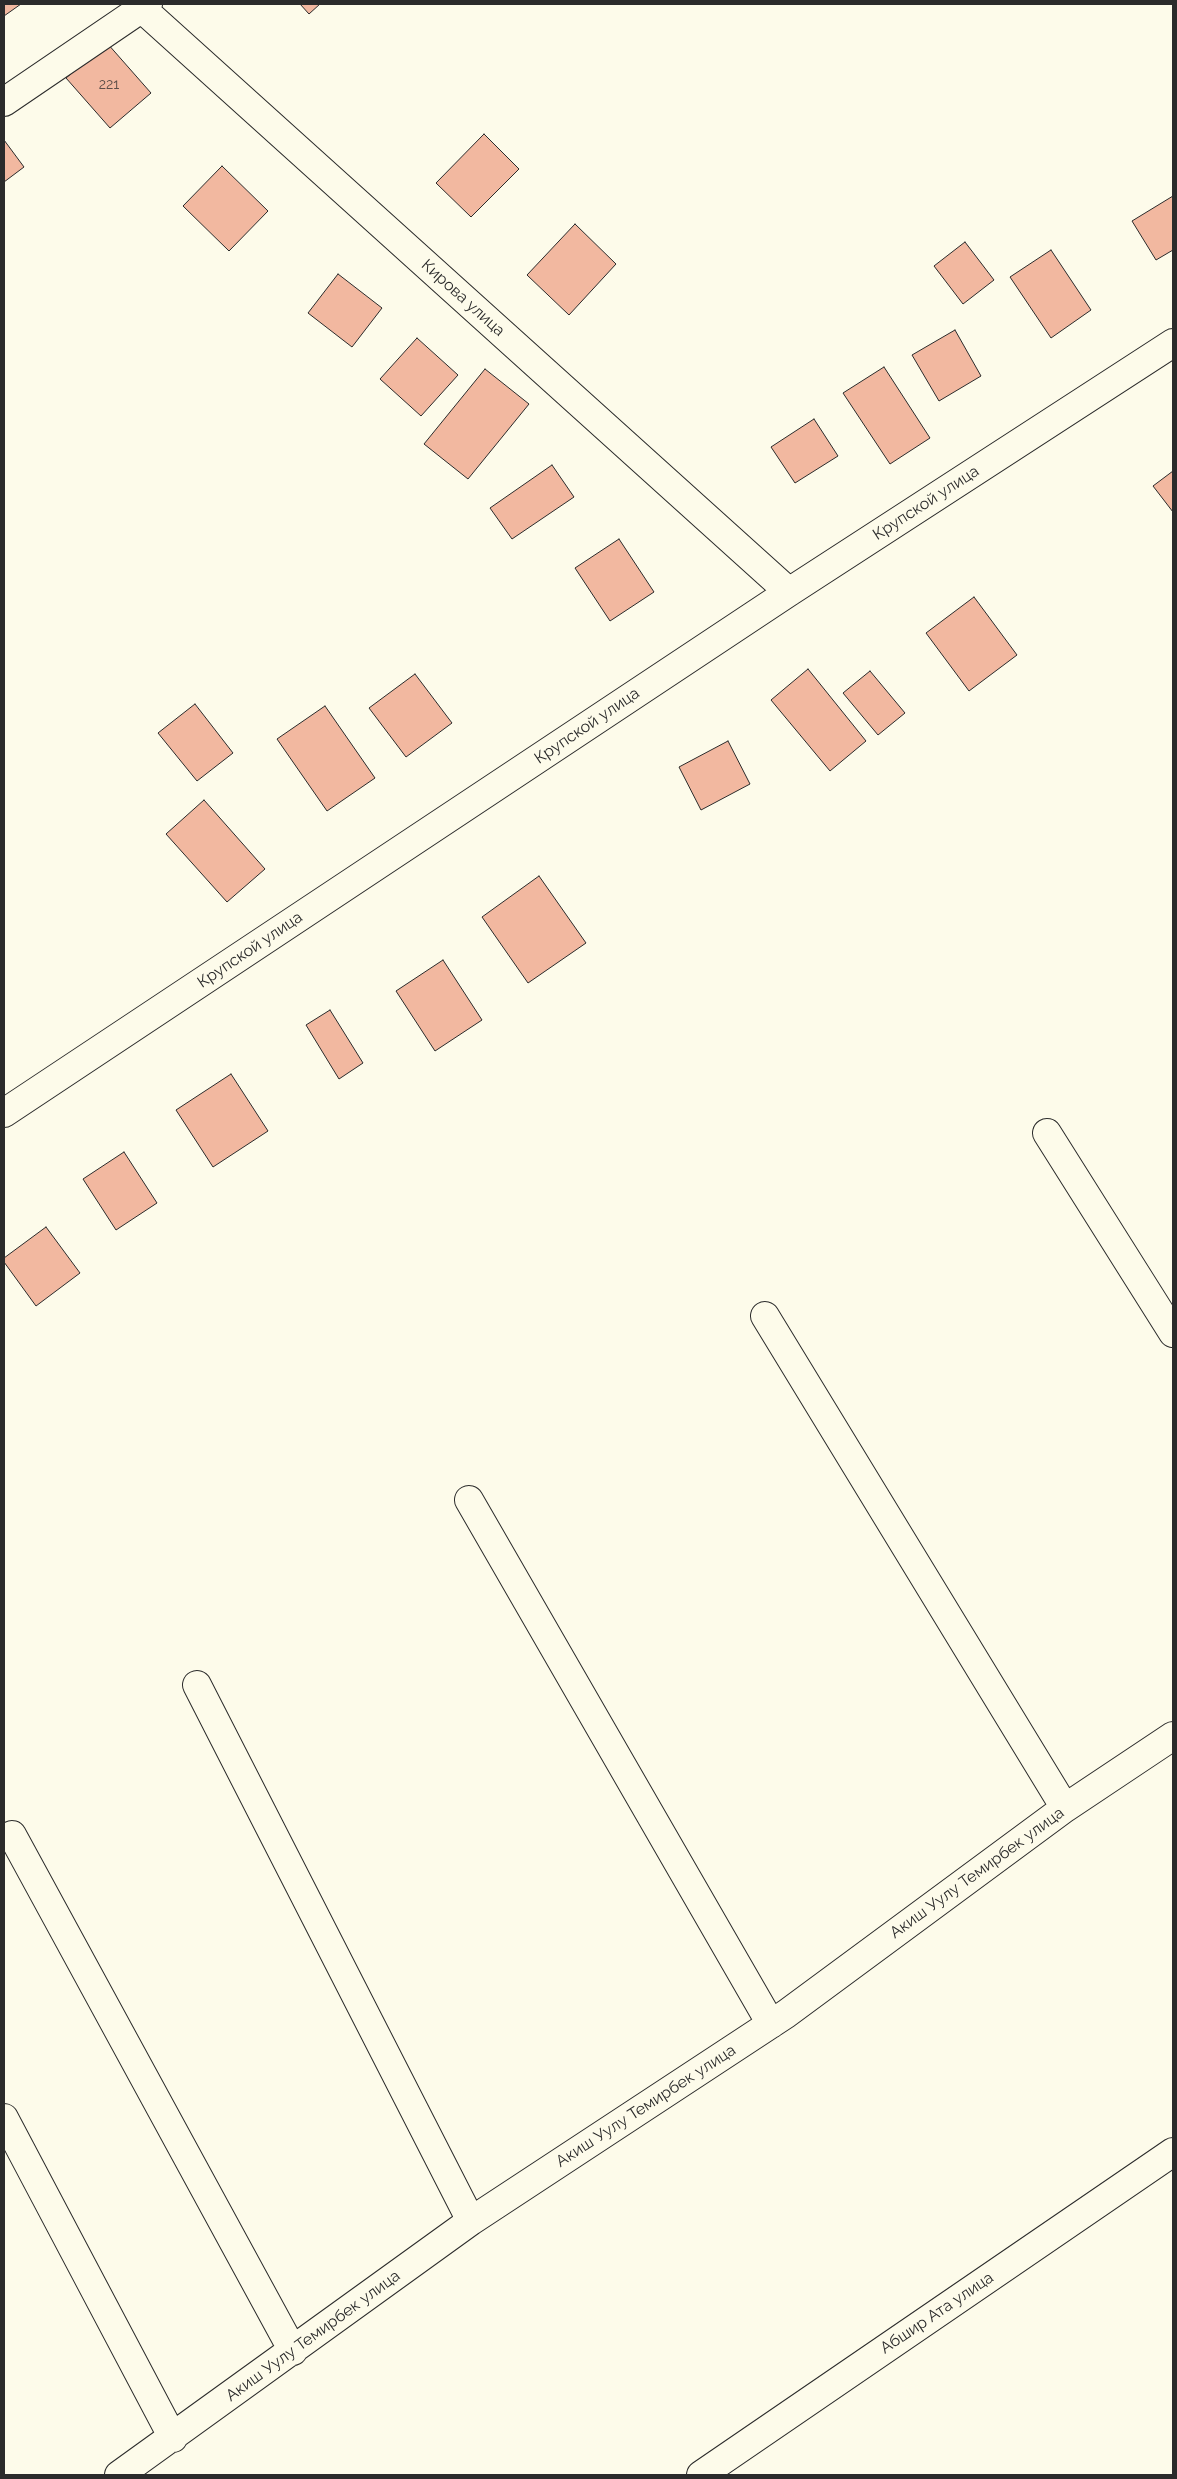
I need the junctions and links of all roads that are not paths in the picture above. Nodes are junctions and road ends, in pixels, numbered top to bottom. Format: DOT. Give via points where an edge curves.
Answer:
graph roads {
  1 [pos="142,5"];
  2 [pos="4,102"];
  3 [pos="1173,343"];
  4 [pos="789,592"];
  5 [pos="4,1113"];
  6 [pos="1047,1133"];
  7 [pos="766,1316"];
  8 [pos="1173,1333"];
  9 [pos="469,1500"];
  10 [pos="197,1685"];
  11 [pos="1173,1736"];
  12 [pos="1066,1808"];
  13 [pos="12,1835"];
  14 [pos="771,2024"];
  15 [pos="4,2118"];
  16 [pos="1173,2152"];
  17 [pos="471,2221"];
  18 [pos="293,2351"];
  19 [pos="173,2438"];
  20 [pos="119,2475"];
  21 [pos="700,2475"];
  1 -- 2 [label="street"];
  1 -- 4 [label="street, Кирова улица"];
  3 -- 4 [label="street, Крупской улица"];
  4 -- 5 [label="street, Крупской улица"];
  6 -- 8 [label="street"];
  7 -- 12 [label="street"];
  9 -- 14 [label="street"];
  10 -- 17 [label="street"];
  11 -- 12 [label="street, Акиш Уулу Темирбек улица"];
  12 -- 14 [label="street, Акиш Уулу Темирбек улица"];
  13 -- 18 [label="street"];
  14 -- 17 [label="street, Акиш Уулу Темирбек улица"];
  15 -- 19 [label="street"];
  16 -- 21 [label="street, Абшир Ата улица"];
  17 -- 18 [label="street, Акиш Уулу Темирбек улица"];
  18 -- 19 [label="street, Акиш Уулу Темирбек улица"];
  19 -- 20 [label="street, Акиш Уулу Темирбек улица"];
}
